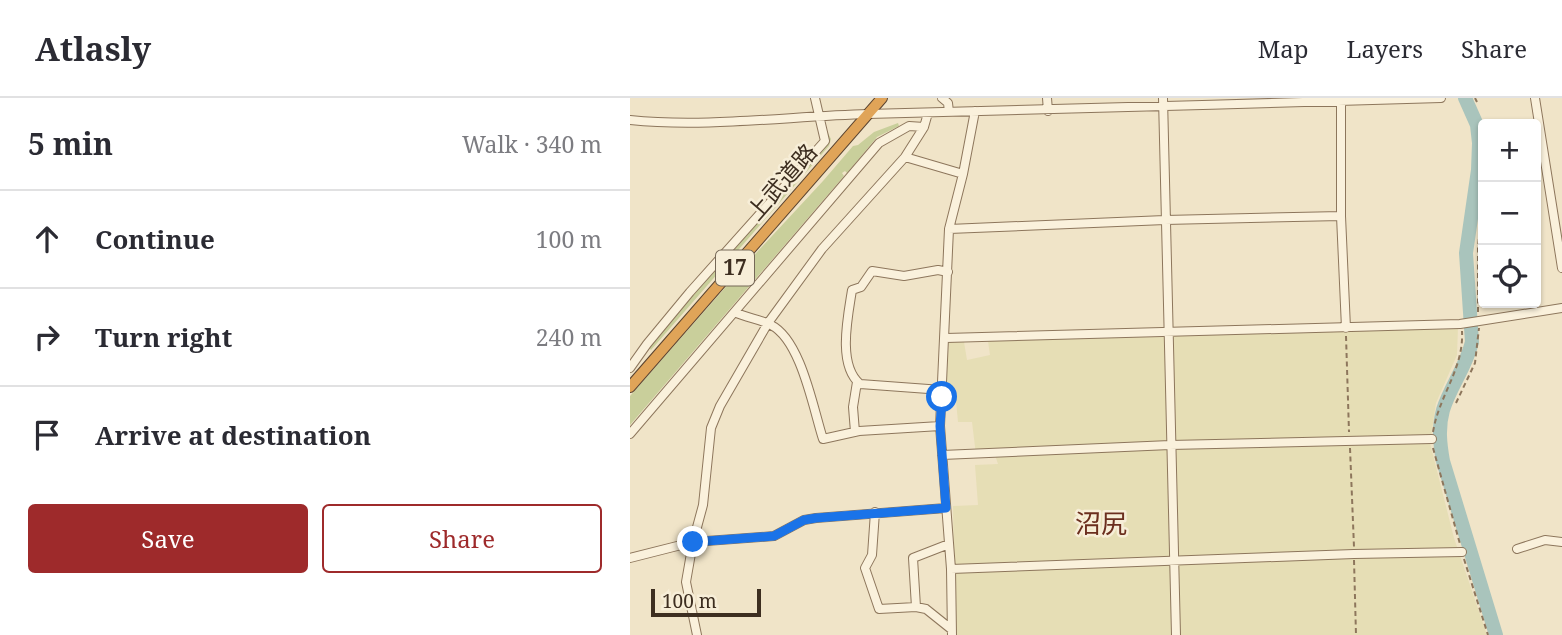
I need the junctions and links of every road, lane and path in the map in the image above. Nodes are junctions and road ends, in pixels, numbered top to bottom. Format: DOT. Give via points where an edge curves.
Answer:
graph roads {
  1 [pos="815,98"];
  2 [pos="882,98"];
  3 [pos="942,98"];
  4 [pos="1047,98"];
  5 [pos="1441,98"];
  6 [pos="1475,98"];
  7 [pos="1535,98"];
  8 [pos="1274,101"];
  9 [pos="1341,101"];
  10 [pos="1477,102"];
  11 [pos="1163,103"];
  12 [pos="975,111"];
  13 [pos="1048,111"];
  14 [pos="949,112"];
  15 [pos="928,113"];
  16 [pos="868,114"];
  17 [pos="818,116"];
  18 [pos="630,120"];
  19 [pos="924,127"];
  20 [pos="905,157"];
  21 [pos="963,174"];
  22 [pos="1341,216"];
  23 [pos="1558,218"];
  24 [pos="1165,220"];
  25 [pos="949,229"];
  26 [pos="1478,245"];
  27 [pos="1562,268"];
  28 [pos="948,272"];
  29 [pos="1562,308"];
  30 [pos="735,312"];
  31 [pos="1477,322"];
  32 [pos="768,323"];
  33 [pos="1462,323"];
  34 [pos="1346,328"];
  35 [pos="1167,332"];
  36 [pos="946,338"];
  37 [pos="630,368"];
  38 [pos="857,382"];
  39 [pos="630,387"];
  40 [pos="942,390"];
  41 [pos="1456,404"];
  42 [pos="940,426"];
  43 [pos="855,432"];
  44 [pos="630,434"];
  45 [pos="1432,439"];
  46 [pos="1350,441"];
  47 [pos="1170,445"];
  48 [pos="942,455"];
  49 [pos="946,508"];
  50 [pos="875,512"];
  51 [pos="693,542"];
  52 [pos="1562,542"];
  53 [pos="949,544"];
  54 [pos="1517,549"];
  55 [pos="1462,552"];
  56 [pos="1354,554"];
  57 [pos="630,558"];
  58 [pos="1174,560"];
  59 [pos="951,569"];
  60 [pos="916,607"];
  61 [pos="951,632"];
  62 [pos="697,635"];
  63 [pos="1176,635"];
  64 [pos="1356,635"];
  65 [pos="1489,635"];
  1 -- 17 [label="street"];
  2 -- 16 [label="highway, 上武道路 / 17"];
  3 -- 14 [label="street"];
  4 -- 13 [label="street"];
  5 -- 9 [label="street"];
  6 -- 10 [label="path"];
  7 -- 23 [label="street"];
  8 -- 9 [label="street"];
  8 -- 11 [label="street"];
  9 -- 22 [label="street"];
  11 -- 13 [label="street"];
  11 -- 24 [label="street"];
  12 -- 13 [label="street"];
  12 -- 14 [label="street"];
  12 -- 21 [label="street"];
  14 -- 15 [label="street"];
  15 -- 16 [label="street"];
  15 -- 19 [label="street"];
  16 -- 17 [label="street"];
  16 -- 39 [label="highway, 上武道路 / 17"];
  17 -- 18 [label="street" via="662,123"];
  17 -- 37 [label="street" via="824,141 690,292"];
  19 -- 20 [label="street"];
  19 -- 30 [label="street" via="909,126 879,143"];
  20 -- 21 [label="street"];
  20 -- 32 [label="street" via="822,249"];
  21 -- 25 [label="street"];
  22 -- 24 [label="street"];
  22 -- 34 [label="street"];
  23 -- 27 [label="street"];
  24 -- 25 [label="street"];
  24 -- 35 [label="street"];
  25 -- 28 [label="street"];
  26 -- 31 [label="path"];
  28 -- 36 [label="street"];
  28 -- 38 [label="street" via="904,276 872,271 861,287 852,290 847,358"];
  29 -- 31 [label="street"];
  30 -- 32 [label="street"];
  30 -- 44 [label="street"];
  31 -- 33 [label="street"];
  31 -- 41 [label="path" via="1475,363"];
  32 -- 43 [label="street" via="794,348 822,439"];
  32 -- 51 [label="street" via="711,428 704,505"];
  33 -- 34 [label="street"];
  33 -- 45 [label="path" via="1462,353 1437,410"];
  34 -- 35 [label="street"];
  34 -- 46 [label="path"];
  35 -- 36 [label="street"];
  35 -- 47 [label="street"];
  36 -- 40 [label="street"];
  38 -- 40 [label="street"];
  38 -- 43 [label="street"];
  40 -- 42 [label="street"];
  42 -- 43 [label="street"];
  42 -- 48 [label="street"];
  45 -- 46 [label="street"];
  45 -- 55 [label="path"];
  46 -- 47 [label="street"];
  46 -- 56 [label="path"];
  47 -- 48 [label="street"];
  47 -- 58 [label="street"];
  48 -- 49 [label="street"];
  49 -- 50 [label="street"];
  49 -- 53 [label="street"];
  50 -- 51 [label="street" via="804,520 774,536"];
  50 -- 60 [label="street" via="872,555 865,568 879,609"];
  51 -- 57 [label="street"];
  51 -- 62 [label="street" via="686,582"];
  52 -- 54 [label="street" via="1545,540"];
  53 -- 59 [label="street"];
  53 -- 60 [label="street" via="913,558"];
  55 -- 56 [label="street"];
  55 -- 65 [label="path"];
  56 -- 58 [label="street"];
  56 -- 64 [label="path"];
  58 -- 59 [label="street"];
  58 -- 63 [label="street"];
  59 -- 61 [label="street"];
  60 -- 61 [label="street" via="926,608"];
}
